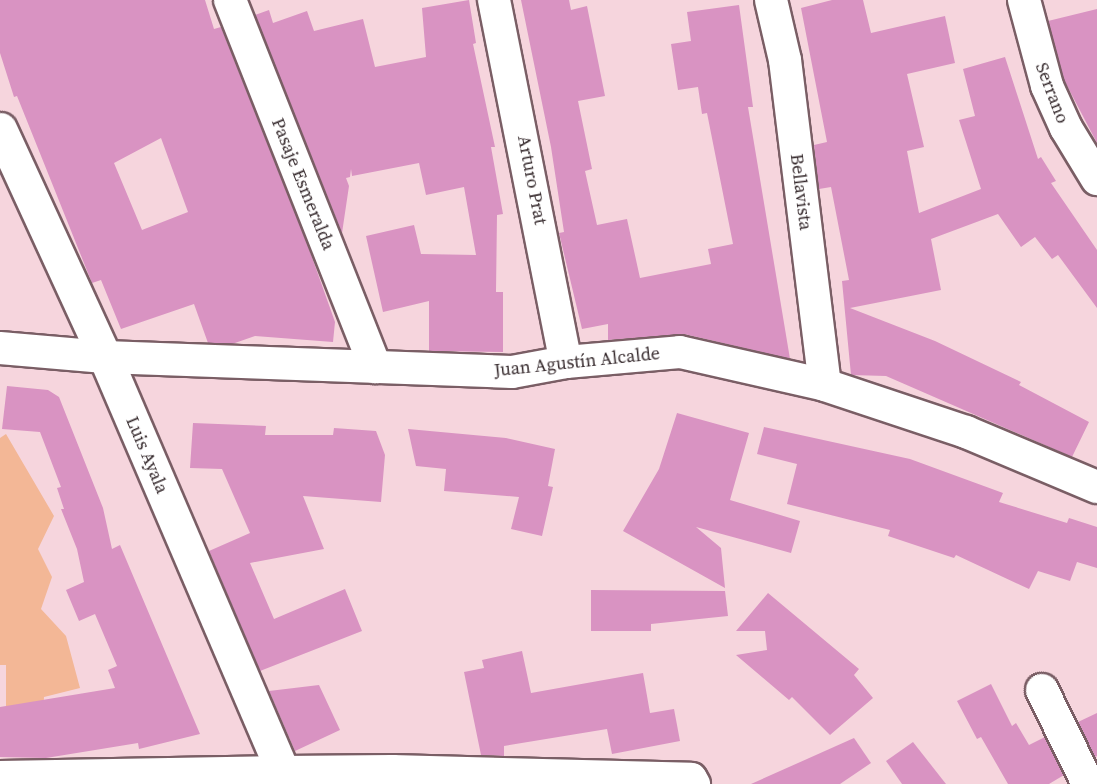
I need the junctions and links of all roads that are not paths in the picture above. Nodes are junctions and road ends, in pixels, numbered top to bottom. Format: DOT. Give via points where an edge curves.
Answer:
graph roads {
  1 [pos="230,0"];
  2 [pos="494,0"];
  3 [pos="771,0"];
  4 [pos="1024,0"];
  5 [pos="0,129"];
  6 [pos="1097,179"];
  7 [pos="0,348"];
  8 [pos="105,357"];
  9 [pos="566,362"];
  10 [pos="375,367"];
  11 [pos="825,385"];
  12 [pos="1097,488"];
  13 [pos="1042,690"];
  14 [pos="0,777"];
  15 [pos="395,777"];
  16 [pos="285,778"];
  17 [pos="694,784"];
  18 [pos="1088,784"];
  1 -- 10 [label="street, Pasaje Esmeralda"];
  2 -- 9 [label="street, Arturo Prat"];
  3 -- 11 [label="street, Bellavista" via="785,60"];
  4 -- 6 [label="street, Serrano" via="1047,86 1066,128"];
  5 -- 8 [label="street, Luis Ayala"];
  7 -- 8 [label="street, Juan Agustín Alcalde"];
  8 -- 10 [label="street, Juan Agustín Alcalde"];
  8 -- 16 [label="street, Luis Ayala"];
  9 -- 10 [label="street, Juan Agustín Alcalde" via="512,372"];
  9 -- 11 [label="street, Juan Agustín Alcalde" via="680,352"];
  11 -- 12 [label="street, Juan Agustín Alcalde" via="966,432"];
  13 -- 18 [label="street"];
  14 -- 16 [label="street"];
  15 -- 16 [label="street"];
  15 -- 17 [label="street" via="691,779"];
}
